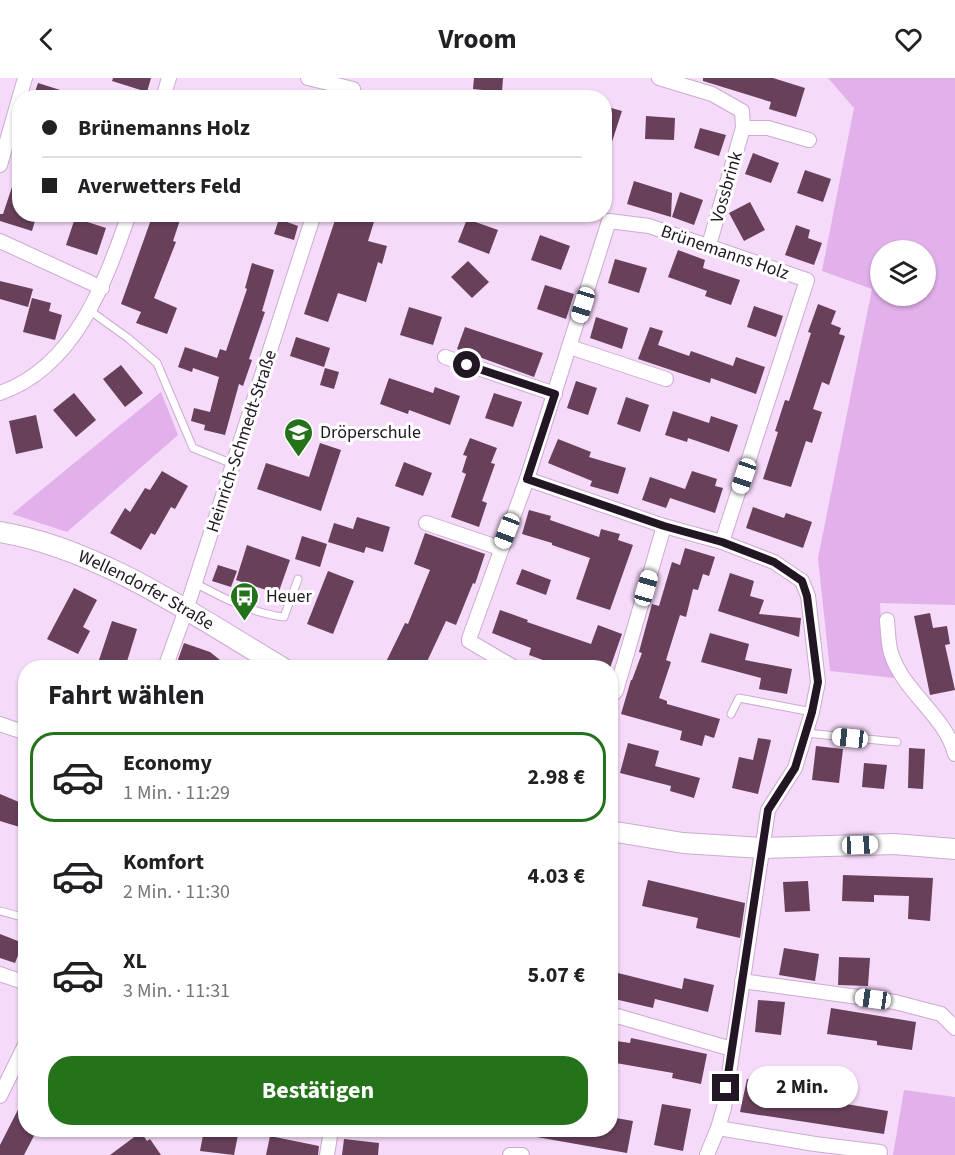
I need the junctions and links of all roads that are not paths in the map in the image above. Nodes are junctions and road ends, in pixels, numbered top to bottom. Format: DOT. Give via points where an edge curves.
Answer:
graph roads {
  1 [pos="308,78"];
  2 [pos="659,78"];
  3 [pos="353,88"];
  4 [pos="12,123"];
  5 [pos="743,128"];
  6 [pos="810,140"];
  7 [pos="0,165"];
  8 [pos="612,220"];
  9 [pos="126,222"];
  10 [pos="311,222"];
  11 [pos="608,222"];
  12 [pos="0,242"];
  13 [pos="709,245"];
  14 [pos="102,288"];
  15 [pos="89,310"];
  16 [pos="570,347"];
  17 [pos="445,357"];
  18 [pos="666,379"];
  19 [pos="0,393"];
  20 [pos="555,394"];
  21 [pos="233,464"];
  22 [pos="527,479"];
  23 [pos="426,523"];
  24 [pos="664,526"];
  25 [pos="0,532"];
  26 [pos="722,542"];
  27 [pos="500,548"];
  28 [pos="298,579"];
  29 [pos="195,583"];
  30 [pos="186,610"];
  31 [pos="887,620"];
  32 [pos="168,660"];
  33 [pos="270,660"];
  34 [pos="501,660"];
  35 [pos="618,684"];
  36 [pos="812,712"];
  37 [pos="731,714"];
  38 [pos="0,724"];
  39 [pos="18,730"];
  40 [pos="806,733"];
  41 [pos="897,742"];
  42 [pos="955,754"];
  43 [pos="618,832"];
  44 [pos="762,848"];
  45 [pos="955,849"];
  46 [pos="0,911"];
  47 [pos="18,916"];
  48 [pos="0,974"];
  49 [pos="18,980"];
  50 [pos="742,981"];
  51 [pos="618,1016"];
  52 [pos="955,1028"];
  53 [pos="732,1049"];
  54 [pos="18,1068"];
  55 [pos="0,1096"];
  56 [pos="718,1128"];
  57 [pos="330,1137"];
  58 [pos="880,1152"];
  59 [pos="327,1155"];
  60 [pos="510,1155"];
  61 [pos="522,1155"];
  62 [pos="707,1155"];
  1 -- 3 [label="street"];
  2 -- 5 [label="street, Vossbrink" via="712,94 742,111"];
  4 -- 7 [label="street"];
  5 -- 6 [label="street, Vossbrink" via="768,128"];
  5 -- 13 [label="street, Vossbrink"];
  8 -- 13 [label="street, Brünemanns Holz" via="649,226"];
  9 -- 14 [label="street"];
  10 -- 21 [label="street, Heinrich-Schmedt-Straße"];
  11 -- 16 [label="street, Brünemanns Holz"];
  12 -- 14 [label="street"];
  13 -- 26 [label="street, Brünemanns Holz" via="807,280"];
  14 -- 15 [label="street"];
  15 -- 19 [label="street" via="52,363 33,378"];
  15 -- 21 [label="lane" via="157,363 193,448"];
  16 -- 18 [label="street"];
  16 -- 20 [label="street, Brünemanns Holz"];
  17 -- 20 [label="street"];
  20 -- 22 [label="street, Brünemanns Holz"];
  21 -- 29 [label="street, Heinrich-Schmedt-Straße"];
  22 -- 24 [label="street"];
  22 -- 27 [label="street, Brünemanns Holz"];
  23 -- 27 [label="street"];
  24 -- 26 [label="street"];
  24 -- 35 [label="street"];
  25 -- 30 [label="street, Wellendorfer Straße" via="64,549 118,572"];
  26 -- 36 [label="street" via="774,562 802,581 818,682"];
  27 -- 34 [label="street, Brünemanns Holz" via="469,642"];
  28 -- 29 [label="lane" via="284,617 264,615"];
  29 -- 30 [label="street, Heinrich-Schmedt-Straße"];
  30 -- 32 [label="street, Heinrich-Schmedt-Straße"];
  30 -- 33 [label="street, Wellendorfer Straße"];
  31 -- 42 [label="street" via="891,653 908,687 951,739"];
  36 -- 37 [label="lane" via="739,698"];
  36 -- 40 [label="street"];
  38 -- 39 [label="street"];
  40 -- 41 [label="lane"];
  40 -- 44 [label="street" via="795,768 768,810"];
  43 -- 44 [label="street" via="673,842"];
  44 -- 45 [label="street" via="894,844"];
  44 -- 50 [label="street"];
  46 -- 47 [label="lane"];
  48 -- 49 [label="street"];
  50 -- 52 [label="street" via="895,1002 941,1014"];
  50 -- 53 [label="street"];
  51 -- 53 [label="street"];
  53 -- 56 [label="street"];
  54 -- 55 [label="street"];
  56 -- 58 [label="street"];
  56 -- 62 [label="street"];
  57 -- 59 [label="street"];
  60 -- 61 [label="street"];
}
